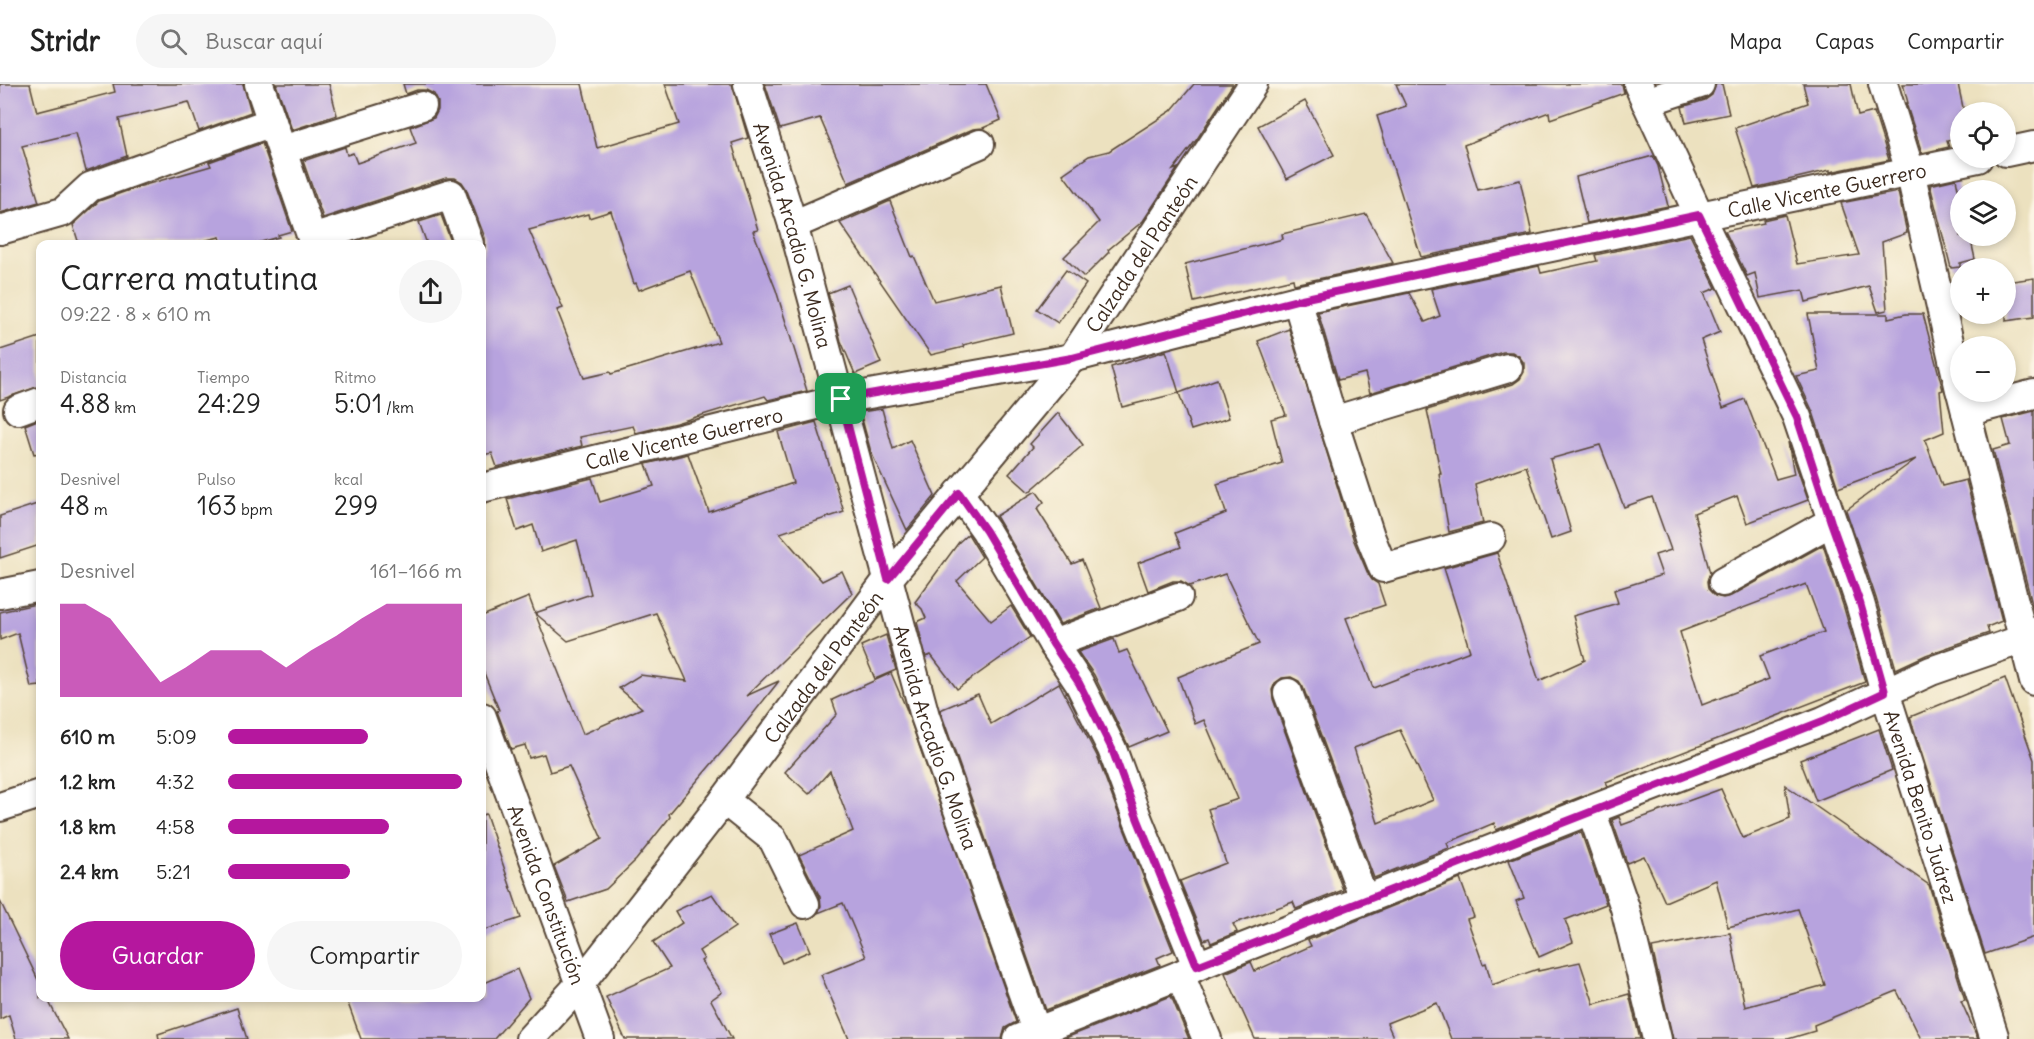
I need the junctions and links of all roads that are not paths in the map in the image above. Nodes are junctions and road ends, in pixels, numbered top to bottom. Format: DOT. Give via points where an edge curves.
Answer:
graph roads {
  1 [pos="259,84"];
  2 [pos="748,84"];
  3 [pos="1253,84"];
  4 [pos="1700,84"];
  5 [pos="1883,84"];
  6 [pos="1642,93"];
  7 [pos="422,106"];
  8 [pos="272,122"];
  9 [pos="980,144"];
  10 [pos="2034,146"];
  11 [pos="282,150"];
  12 [pos="2016,150"];
  13 [pos="1950,163"];
  14 [pos="1910,171"];
  15 [pos="1699,215"];
  16 [pos="793,225"];
  17 [pos="0,230"];
  18 [pos="312,240"];
  19 [pos="319,240"];
  20 [pos="468,240"];
  21 [pos="1297,300"];
  22 [pos="1950,346"];
  23 [pos="1072,358"];
  24 [pos="1508,368"];
  25 [pos="2034,394"];
  26 [pos="2016,395"];
  27 [pos="841,399"];
  28 [pos="1963,402"];
  29 [pos="1333,421"];
  30 [pos="486,487"];
  31 [pos="959,493"];
  32 [pos="1831,522"];
  33 [pos="1491,538"];
  34 [pos="888,579"];
  35 [pos="1723,582"];
  36 [pos="36,587"];
  37 [pos="0,594"];
  38 [pos="1178,597"];
  39 [pos="2029,635"];
  40 [pos="1053,644"];
  41 [pos="2034,681"];
  42 [pos="1885,692"];
  43 [pos="1288,693"];
  44 [pos="486,728"];
  45 [pos="36,795"];
  46 [pos="724,800"];
  47 [pos="0,807"];
  48 [pos="1591,810"];
  49 [pos="1364,899"];
  50 [pos="805,904"];
  51 [pos="1188,971"];
  52 [pos="581,983"];
  53 [pos="1994,1036"];
  54 [pos="1031,1037"];
  55 [pos="530,1039"];
  56 [pos="600,1039"];
  57 [pos="1207,1039"];
  58 [pos="1657,1039"];
  1 -- 8 [label="street"];
  2 -- 16 [label="street, Avenida Arcadio G. Molina"];
  3 -- 23 [label="street, Calzada del Panteón"];
  4 -- 6 [label="street"];
  5 -- 14 [label="street"];
  6 -- 15 [label="street, Avenida Benito Juárez"];
  7 -- 11 [label="street"];
  8 -- 11 [label="street"];
  8 -- 17 [label="street" via="90,187 63,212"];
  9 -- 16 [label="street"];
  10 -- 12 [label="street"];
  11 -- 18 [label="street"];
  13 -- 14 [label="street, Calle Vicente Guerrero"];
  14 -- 15 [label="street, Calle Vicente Guerrero"];
  14 -- 22 [label="street"];
  15 -- 21 [label="street, Calle Vicente Guerrero"];
  15 -- 32 [label="street, Avenida Benito Juárez" via="1797,417"];
  16 -- 27 [label="street, Avenida Arcadio G. Molina"];
  19 -- 20 [label="street" via="451,194"];
  21 -- 23 [label="street, Calle Vicente Guerrero"];
  21 -- 29 [label="street"];
  23 -- 27 [label="street, Calle Vicente Guerrero"];
  23 -- 31 [label="street, Calzada del Panteón"];
  24 -- 29 [label="street"];
  25 -- 26 [label="street"];
  27 -- 30 [label="street, Calle Vicente Guerrero"];
  27 -- 34 [label="street, Avenida Arcadio G. Molina"];
  28 -- 39 [label="street"];
  29 -- 33 [label="street" via="1383,568"];
  31 -- 34 [label="street, Calzada del Panteón"];
  31 -- 40 [label="street"];
  32 -- 35 [label="street"];
  32 -- 42 [label="street, Avenida Benito Juárez" via="1860,603"];
  34 -- 46 [label="street, Calzada del Panteón"];
  34 -- 54 [label="street, Avenida Arcadio G. Molina" via="925,716"];
  36 -- 37 [label="street"];
  38 -- 40 [label="street"];
  39 -- 41 [label="street"];
  39 -- 42 [label="street"];
  40 -- 51 [label="street" via="1079,683 1112,749"];
  42 -- 48 [label="street" via="1823,721"];
  42 -- 53 [label="street, Avenida Benito Juárez"];
  43 -- 49 [label="street"];
  44 -- 52 [label="street, Avenida Constitución"];
  45 -- 47 [label="street"];
  46 -- 50 [label="street" via="773,839"];
  46 -- 52 [label="street, Calzada del Panteón"];
  48 -- 49 [label="street"];
  48 -- 58 [label="street" via="1624,908"];
  49 -- 51 [label="street"];
  51 -- 54 [label="street"];
  51 -- 57 [label="street"];
  52 -- 55 [label="street, Calzada del Panteón"];
  52 -- 56 [label="street, Avenida Constitución"];
}
